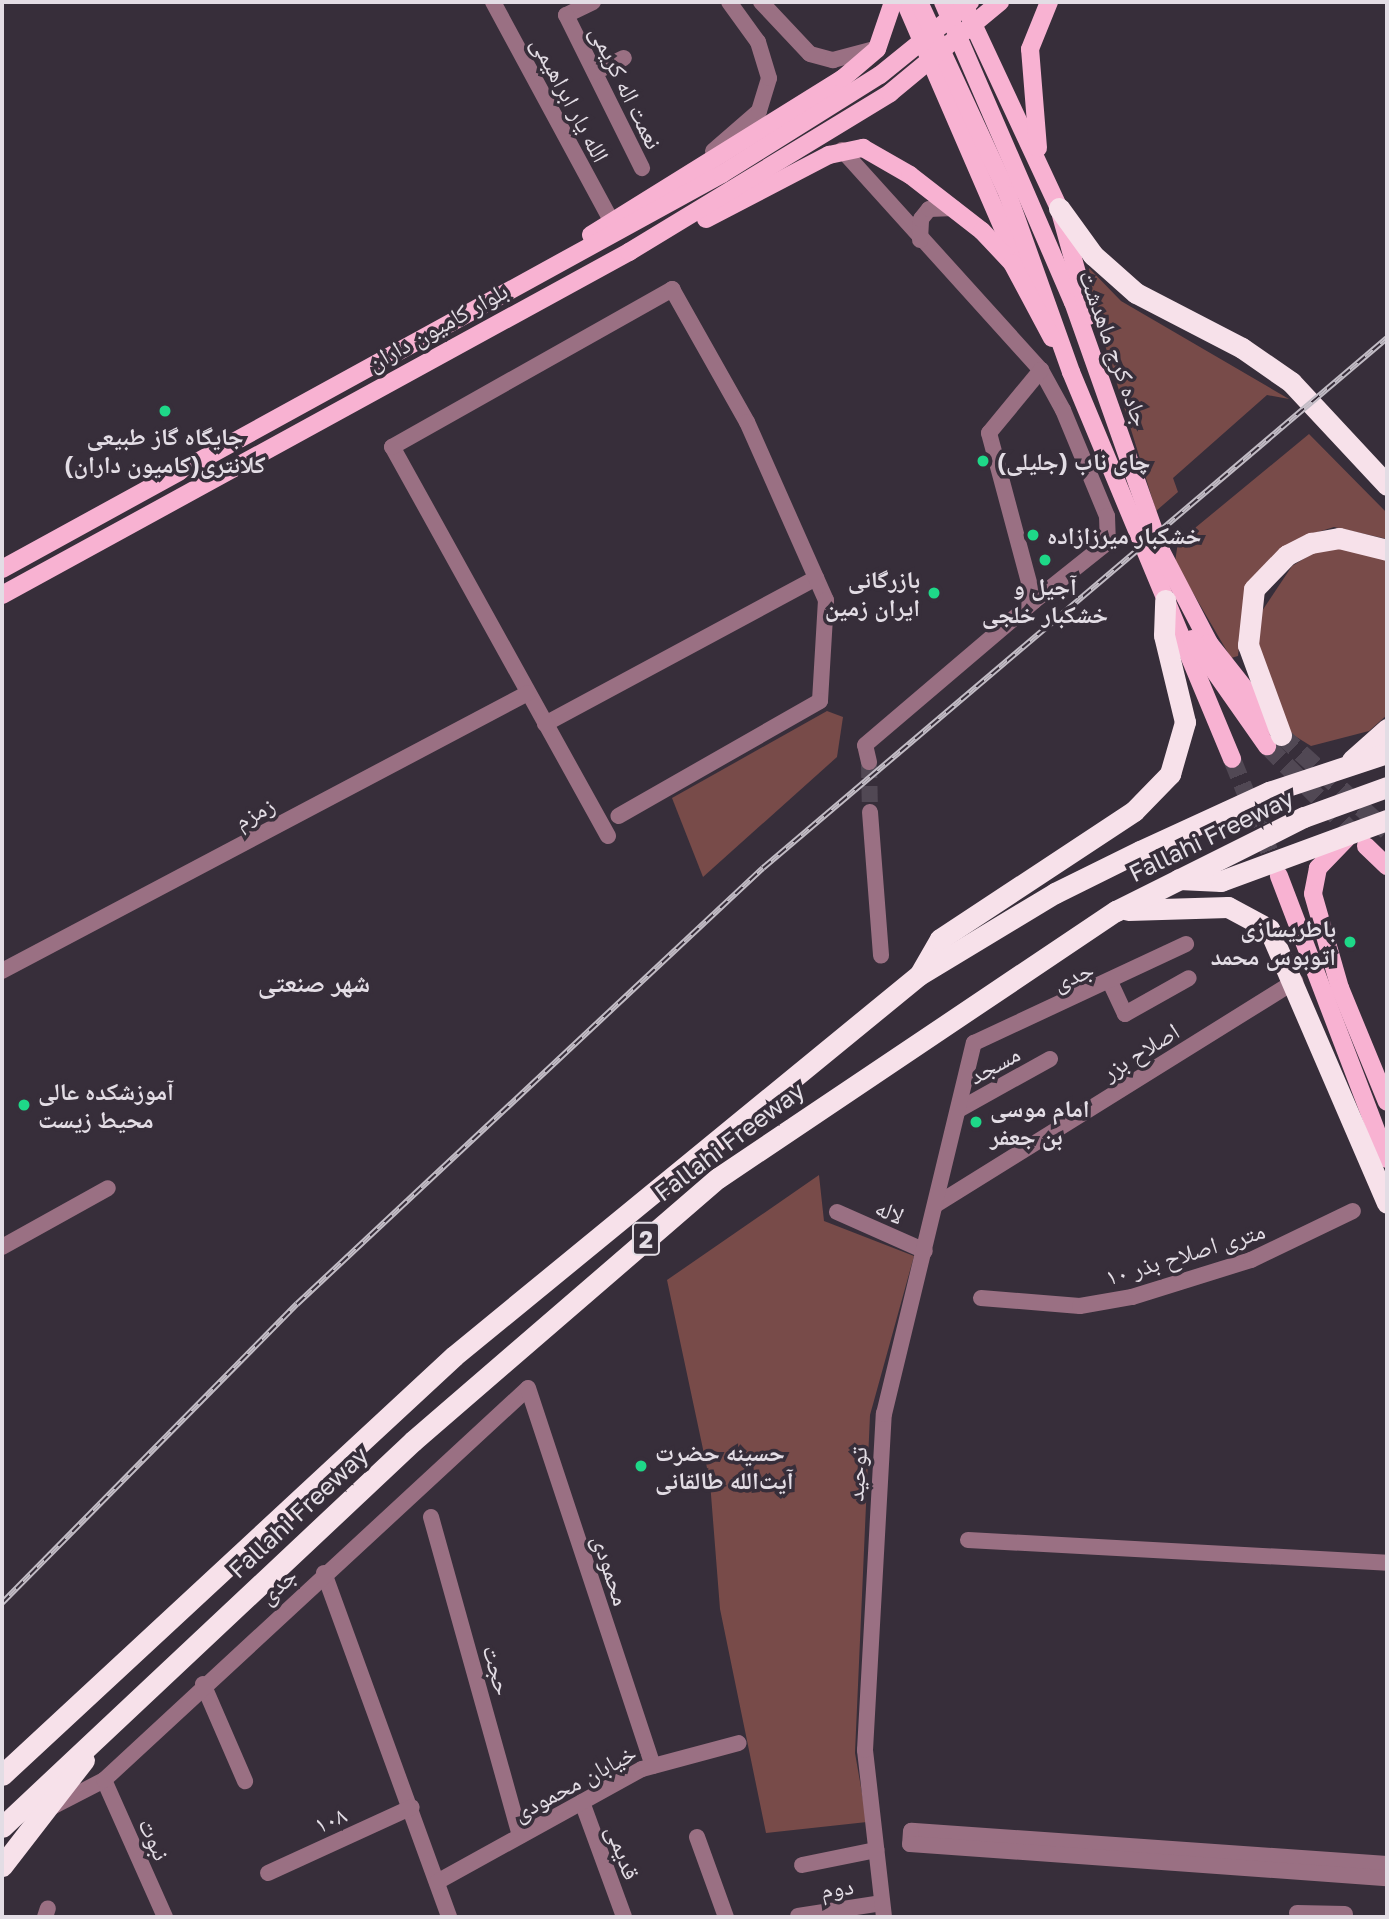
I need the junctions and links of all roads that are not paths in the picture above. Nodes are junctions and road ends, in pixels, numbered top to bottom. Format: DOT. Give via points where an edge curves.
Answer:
graph roads {
  1 [pos="493,2"];
  2 [pos="593,2"];
  3 [pos="729,2"];
  4 [pos="893,2"];
  5 [pos="905,2"];
  6 [pos="919,2"];
  7 [pos="943,2"];
  8 [pos="962,2"];
  9 [pos="970,2"];
  10 [pos="1000,2"];
  11 [pos="1049,2"];
  12 [pos="763,4"];
  13 [pos="745,22"];
  14 [pos="877,48"];
  15 [pos="624,58"];
  16 [pos="594,72"];
  17 [pos="842,150"];
  18 [pos="694,166"];
  19 [pos="642,169"];
  20 [pos="1043,172"];
  21 [pos="1059,208"];
  22 [pos="955,209"];
  23 [pos="610,218"];
  24 [pos="920,240"];
  25 [pos="629,252"];
  26 [pos="562,258"];
  27 [pos="1030,294"];
  28 [pos="1041,370"];
  29 [pos="1072,372"];
  30 [pos="1113,411"];
  31 [pos="1387,485"];
  32 [pos="1387,550"];
  33 [pos="2,569"];
  34 [pos="816,578"];
  35 [pos="2,595"];
  36 [pos="1164,600"];
  37 [pos="1034,601"];
  38 [pos="528,693"];
  39 [pos="545,724"];
  40 [pos="1387,729"];
  41 [pos="1274,741"];
  42 [pos="1387,753"];
  43 [pos="1232,759"];
  44 [pos="869,762"];
  45 [pos="1343,768"];
  46 [pos="1387,787"];
  47 [pos="870,812"];
  48 [pos="618,816"];
  49 [pos="1387,820"];
  50 [pos="608,836"];
  51 [pos="1363,837"];
  52 [pos="1387,866"];
  53 [pos="1279,876"];
  54 [pos="1177,878"];
  55 [pos="1116,911"];
  56 [pos="1186,944"];
  57 [pos="881,956"];
  58 [pos="2,971"];
  59 [pos="919,975"];
  60 [pos="1189,978"];
  61 [pos="1295,981"];
  62 [pos="1111,984"];
  63 [pos="974,1043"];
  64 [pos="1050,1059"];
  65 [pos="1387,1102"];
  66 [pos="960,1109"];
  67 [pos="1387,1159"];
  68 [pos="108,1188"];
  69 [pos="1387,1203"];
  70 [pos="937,1204"];
  71 [pos="1353,1211"];
  72 [pos="837,1212"];
  73 [pos="2,1247"];
  74 [pos="925,1251"];
  75 [pos="981,1298"];
  76 [pos="528,1388"];
  77 [pos="431,1517"];
  78 [pos="968,1540"];
  79 [pos="1387,1563"];
  80 [pos="324,1573"];
  81 [pos="203,1684"];
  82 [pos="111,1722"];
  83 [pos="739,1743"];
  84 [pos="653,1766"];
  85 [pos="2,1775"];
  86 [pos="104,1780"];
  87 [pos="245,1781"];
  88 [pos="582,1802"];
  89 [pos="52,1807"];
  90 [pos="412,1807"];
  91 [pos="2,1827"];
  92 [pos="520,1836"];
  93 [pos="697,1837"];
  94 [pos="876,1850"];
  95 [pos="1387,1864"];
  96 [pos="802,1865"];
  97 [pos="2,1866"];
  98 [pos="268,1873"];
  99 [pos="1387,1878"];
  100 [pos="438,1882"];
  101 [pos="883,1910"];
  102 [pos="1297,1913"];
  103 [pos="1345,1914"];
  104 [pos="798,1916"];
  105 [pos="165,1917"];
  106 [pos="449,1917"];
  107 [pos="624,1917"];
  108 [pos="726,1917"];
  1 -- 23 [label="street, الله یار ابراهیمی"];
  2 -- 16 [label="street, نعمت اله کریمی" via="566,15"];
  3 -- 13 [label="street"];
  4 -- 14 [label="main road"];
  5 -- 27 [label="main road"];
  6 -- 29 [label="main road, جاده کرج ماهدشت" via="1013,206"];
  7 -- 30 [label="main road, جاده کرج ماهدشت" via="1028,193"];
  8 -- 20 [label="main road"];
  9 -- 26 [label="main road, بلوار کامیون داران, bridge" via="880,75 722,174"];
  10 -- 25 [label="main road, بلوار کامیون داران, bridge" via="890,93"];
  11 -- 20 [label="main road" via="1030,49 1029,71"];
  12 -- 13 [label="street" via="757,20"];
  12 -- 14 [label="street" via="810,54 833,60"];
  13 -- 18 [label="street" via="766,62 767,93 747,126"];
  14 -- 18 [label="main road" via="813,98"];
  15 -- 16 [label="street"];
  16 -- 19 [label="street, نعمت اله کریمی"];
  17 -- 22 [label="main road" via="877,154"];
  17 -- 24 [label="street"];
  17 -- 25 [label="main road"];
  18 -- 23 [label="main road"];
  20 -- 21 [label="main road"];
  21 -- 30 [label="main road"];
  21 -- 31 [label="highway" via="1093,255 1136,293 1242,348 1291,382"];
  22 -- 24 [label="street" via="929,209 921,219"];
  22 -- 27 [label="main road" via="1012,264"];
  23 -- 26 [label="main road"];
  24 -- 28 [label="street"];
  25 -- 35 [label="main road, بلوار کامیون داران"];
  26 -- 33 [label="main road, بلوار کامیون داران"];
  27 -- 29 [label="main road"];
  28 -- 37 [label="street" via="989,433"];
  28 -- 37 [label="street" via="1107,516 1108,542"];
  29 -- 36 [label="main road, جاده کرج ماهدشت"];
  30 -- 41 [label="main road, جاده کرج ماهدشت" via="1161,551 1209,643"];
  32 -- 41 [label="highway" via="1339,538 1311,543 1287,555 1254,589 1248,645"];
  34 -- 38 [label="street" via="747,422 672,289 392,447"];
  34 -- 39 [label="street"];
  34 -- 48 [label="street" via="826,600 820,701"];
  36 -- 41 [label="main road"];
  36 -- 43 [label="main road"];
  36 -- 59 [label="highway" via="1164,635 1185,722 1170,774 1134,811 940,939"];
  37 -- 44 [label="street" via="865,745"];
  38 -- 39 [label="street"];
  38 -- 58 [label="street, زمزم"];
  39 -- 50 [label="street"];
  40 -- 45 [label="highway"];
  42 -- 45 [label="highway, Fallahi Freeway / 2"];
  45 -- 59 [label="highway, Fallahi Freeway / 2" via="1269,792 1128,857"];
  46 -- 54 [label="highway, Fallahi Freeway / 2" via="1304,817"];
  47 -- 57 [label="street"];
  49 -- 51 [label="highway"];
  51 -- 52 [label="main road"];
  51 -- 54 [label="highway" via="1221,881"];
  51 -- 65 [label="main road" via="1318,868 1313,894 1340,988"];
  53 -- 67 [label="main road"];
  54 -- 55 [label="highway, Fallahi Freeway / 2"];
  55 -- 61 [label="highway" via="1200,904 1250,915 1269,929"];
  55 -- 82 [label="highway, Fallahi Freeway / 2" via="718,1178 413,1441"];
  56 -- 62 [label="street, جدی"];
  59 -- 85 [label="highway, Fallahi Freeway / 2" via="454,1356"];
  60 -- 62 [label="street" via="1120,1018"];
  61 -- 69 [label="highway"];
  61 -- 70 [label="street, اصلاح بزر"];
  62 -- 63 [label="street, جدی"];
  63 -- 66 [label="street, توحید"];
  64 -- 66 [label="street, مسجد"];
  66 -- 70 [label="street, توحید"];
  68 -- 73 [label="street"];
  70 -- 74 [label="street, توحید"];
  71 -- 75 [label="street, ۱۰ متری اصلاح بذر" via="1251,1259 1132,1297 1080,1306"];
  72 -- 74 [label="street, لاله"];
  74 -- 94 [label="street, توحید" via="881,1441 865,1750"];
  76 -- 80 [label="street, جدی"];
  76 -- 84 [label="street, محمودی"];
  77 -- 92 [label="street, حجت"];
  78 -- 79 [label="street"];
  80 -- 81 [label="street, جدی"];
  80 -- 90 [label="street"];
  81 -- 86 [label="street, جدی"];
  81 -- 87 [label="street"];
  82 -- 89 [label="highway"];
  82 -- 91 [label="highway, Fallahi Freeway / 2"];
  83 -- 84 [label="street, خیابان محمودی"];
  84 -- 88 [label="street, خیابان محمودی"];
  86 -- 89 [label="street, جدی"];
  86 -- 105 [label="street, نبوت"];
  88 -- 92 [label="street, خیابان محمودی"];
  88 -- 107 [label="street, قدیمی"];
  89 -- 97 [label="highway"];
  90 -- 98 [label="street, ۱۰۸"];
  90 -- 100 [label="street"];
  92 -- 100 [label="street, خیابان محمودی"];
  93 -- 108 [label="street"];
  94 -- 96 [label="street"];
  94 -- 101 [label="street, توحید"];
  95 -- 99 [label="street" via="911,1831 910,1844"];
  100 -- 106 [label="street"];
  101 -- 104 [label="street, دوم"];
  102 -- 103 [label="street"];
}
